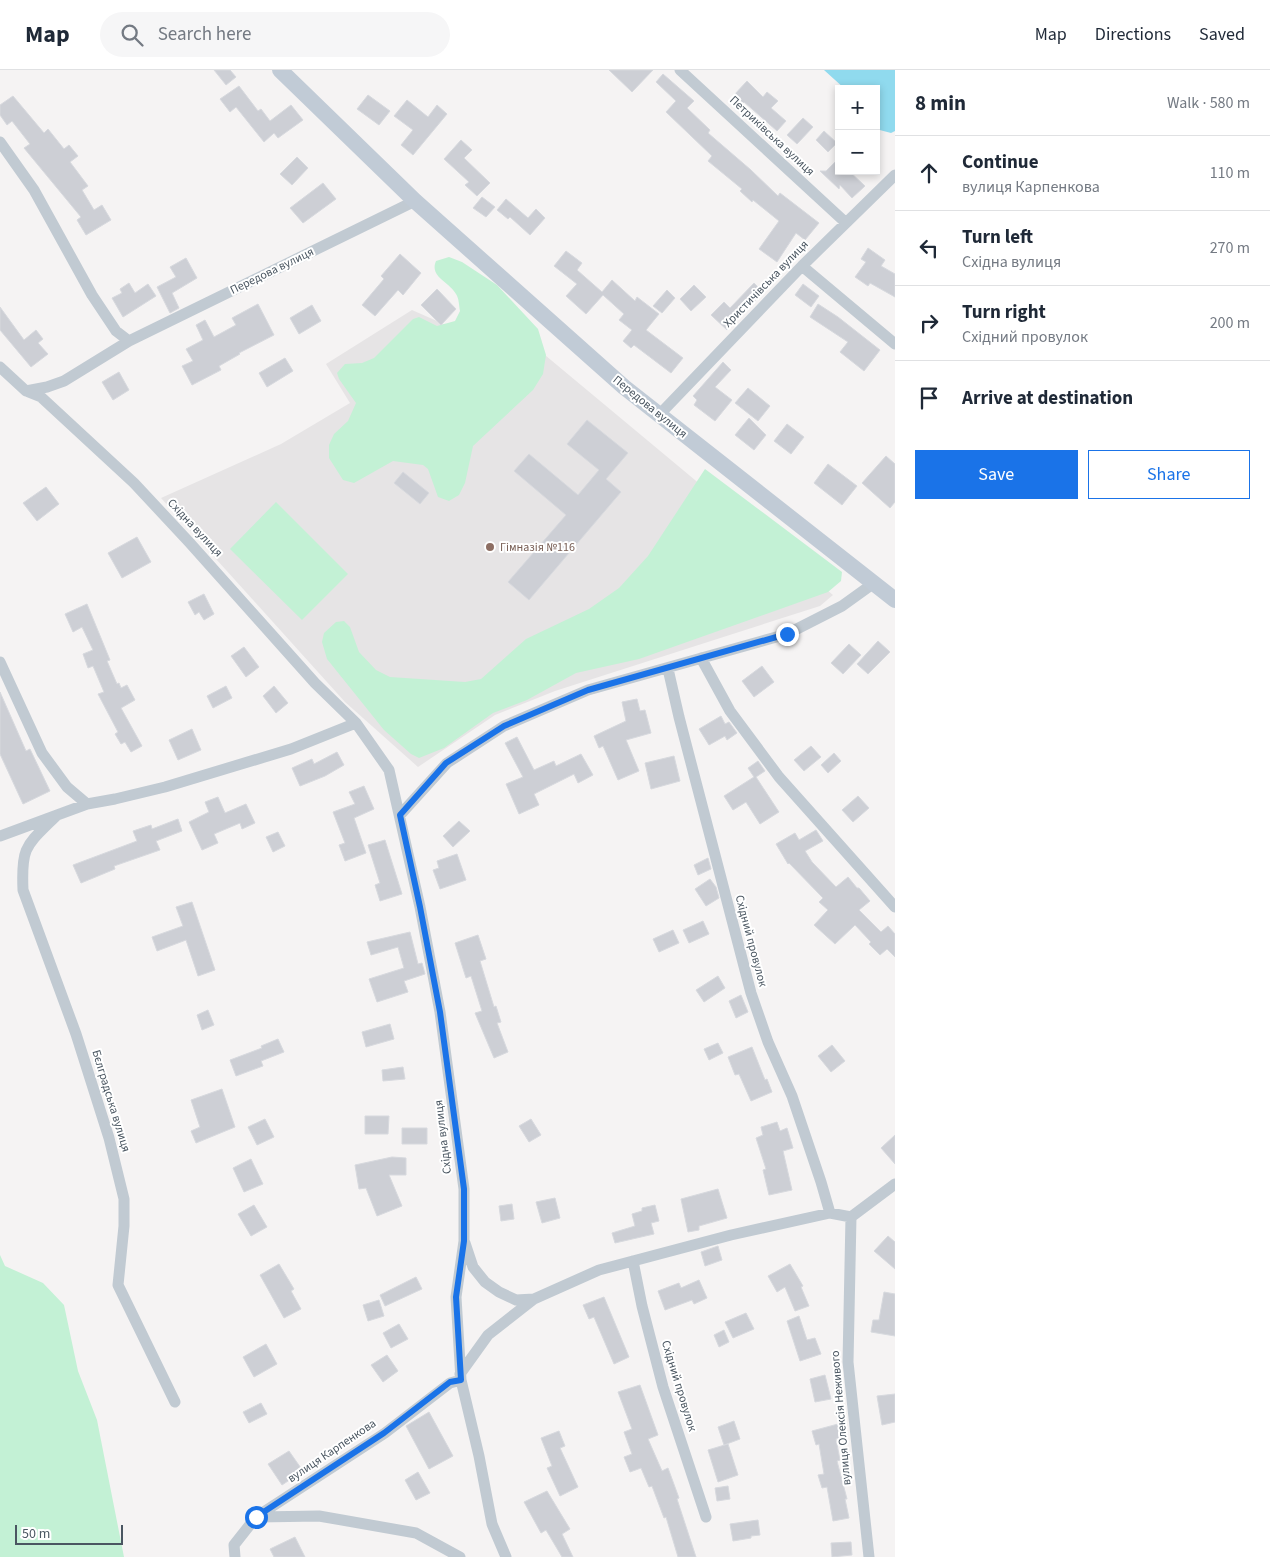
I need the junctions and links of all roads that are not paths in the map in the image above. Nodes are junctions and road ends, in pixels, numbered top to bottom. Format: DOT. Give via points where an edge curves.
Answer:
graph roads {
  1 [pos="280,70"];
  2 [pos="680,70"];
  3 [pos="0,142"];
  4 [pos="895,175"];
  5 [pos="415,201"];
  6 [pos="845,222"];
  7 [pos="802,266"];
  8 [pos="129,341"];
  9 [pos="895,344"];
  10 [pos="0,367"];
  11 [pos="26,391"];
  12 [pos="659,415"];
  13 [pos="874,583"];
  14 [pos="895,600"];
  15 [pos="701,658"];
  16 [pos="0,662"];
  17 [pos="668,669"];
  18 [pos="356,723"];
  19 [pos="87,804"];
  20 [pos="400,815"];
  21 [pos="56,816"];
  22 [pos="0,836"];
  23 [pos="895,907"];
  24 [pos="895,1184"];
  25 [pos="830,1213"];
  26 [pos="850,1217"];
  27 [pos="464,1241"];
  28 [pos="633,1261"];
  29 [pos="534,1299"];
  30 [pos="460,1377"];
  31 [pos="175,1402"];
  32 [pos="256,1517"];
  33 [pos="706,1517"];
  34 [pos="235,1557"];
  35 [pos="460,1557"];
  36 [pos="506,1557"];
  37 [pos="869,1557"];
  1 -- 5 [label="street, Передова вулиця"];
  2 -- 6 [label="street, Петриківська вулиця"];
  3 -- 8 [label="street" via="34,190 92,295 116,331"];
  4 -- 6 [label="street, Христичівська вулиця"];
  5 -- 8 [label="street, Передова вулиця"];
  5 -- 12 [label="street, Передова вулиця"];
  6 -- 7 [label="street, Христичівська вулиця"];
  7 -- 9 [label="street"];
  7 -- 12 [label="street, Христичівська вулиця"];
  8 -- 11 [label="street, Передова вулиця" via="64,381"];
  10 -- 11 [label="street, Східна вулиця"];
  11 -- 18 [label="street, Східна вулиця" via="41,397 134,483 315,683"];
  12 -- 13 [label="street, Передова вулиця"];
  13 -- 14 [label="street, Передова вулиця"];
  13 -- 15 [label="street" via="842,606 787,634"];
  15 -- 17 [label="street"];
  15 -- 23 [label="street" via="730,711 779,777"];
  16 -- 19 [label="street" via="42,753 67,787"];
  17 -- 20 [label="street" via="588,690 504,726 446,763"];
  17 -- 25 [label="street, Східний провулок" via="751,993 792,1096"];
  18 -- 19 [label="street" via="291,748 165,787"];
  18 -- 20 [label="street, Східна вулиця" via="389,770"];
  19 -- 21 [label="street"];
  20 -- 27 [label="street, Східна вулиця" via="440,1012 464,1189"];
  21 -- 22 [label="street"];
  21 -- 31 [label="street, Бєлградська вулиця" via="27,846 22,865 23,890 76,1034 124,1199 118,1285"];
  24 -- 26 [label="street"];
  25 -- 26 [label="street"];
  25 -- 28 [label="street"];
  26 -- 37 [label="street, вулиця Олексія Неживого" via="848,1362"];
  27 -- 29 [label="street" via="473,1267 485,1282 516,1300"];
  27 -- 30 [label="street, Східна вулиця" via="456,1297"];
  28 -- 29 [label="street" via="599,1270"];
  28 -- 33 [label="street, Східний провулок" via="663,1387"];
  29 -- 30 [label="street" via="488,1335"];
  30 -- 32 [label="street, вулиця Карпенкова" via="384,1433"];
  30 -- 36 [label="street, Східна вулиця" via="480,1456 492,1524"];
  32 -- 34 [label="street, вулиця Карпенкова" via="234,1545"];
  32 -- 35 [label="street" via="319,1516 416,1533"];
}
